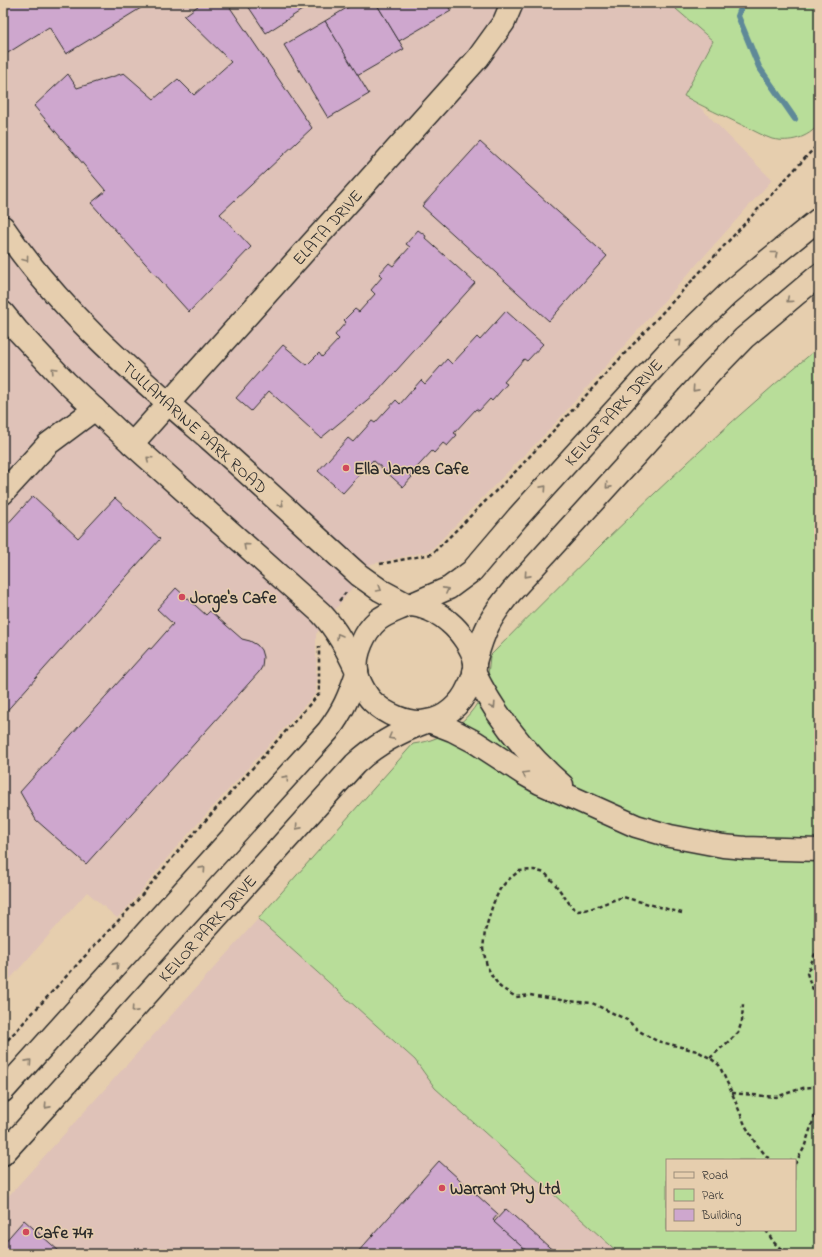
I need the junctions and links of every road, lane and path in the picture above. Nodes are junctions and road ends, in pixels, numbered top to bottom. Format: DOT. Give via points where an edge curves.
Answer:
graph roads {
  1 [pos="512,3"];
  2 [pos="819,143"];
  3 [pos="819,218"];
  4 [pos="3,227"];
  5 [pos="819,275"];
  6 [pos="3,313"];
  7 [pos="168,404"];
  8 [pos="95,409"];
  9 [pos="132,444"];
  10 [pos="3,493"];
  11 [pos="359,575"];
  12 [pos="409,605"];
  13 [pos="325,618"];
  14 [pos="475,667"];
  15 [pos="357,672"];
  16 [pos="427,721"];
  17 [pos="586,802"];
  18 [pos="819,850"];
  19 [pos="682,913"];
  20 [pos="819,948"];
  21 [pos="819,999"];
  22 [pos="743,1004"];
  23 [pos="3,1045"];
  24 [pos="710,1058"];
  25 [pos="819,1086"];
  26 [pos="3,1091"];
  27 [pos="732,1093"];
  28 [pos="819,1108"];
  29 [pos="3,1154"];
  30 [pos="769,1159"];
  31 [pos="796,1162"];
  32 [pos="767,1231"];
  33 [pos="796,1254"];
  1 -- 7 [label="main road, ELATA DRIVE" via="504,22 478,58"];
  2 -- 11 [label="path" via="518,469 432,554 371,566 369,564"];
  12 -- 3 [label="main road, KEILOR PARK DRIVE, one-way" via="449,588 472,571 667,353 728,294"];
  4 -- 7 [label="main road, TULLAMARINE PARK ROAD, one-way" via="65,305"];
  5 -- 14 [label="main road, one-way" via="744,338 512,591 488,623"];
  8 -- 6 [label="main road, one-way" via="42,358"];
  7 -- 9 [label="main road, ELATA DRIVE"];
  7 -- 11 [label="main road, TULLAMARINE PARK ROAD, one-way"];
  8 -- 9 [label="main road"];
  8 -- 10 [label="main road" via="48,444"];
  13 -- 9 [label="main road, one-way"];
  11 -- 12 [label="main road, TULLAMARINE PARK ROAD, one-way" via="380,590"];
  11 -- 13 [label="path"];
  12 -- 14 [label="main road" via="433,612 454,626 470,648"];
  12 -- 15 [label="main road" via="384,616 372,626 360,647"];
  15 -- 13 [label="main road, one-way" via="340,639"];
  13 -- 23 [label="path" via="317,630 319,694 179,850 136,902"];
  14 -- 16 [label="main road" via="469,687 459,702 449,712"];
  14 -- 17 [label="main road, one-way" via="484,691 510,732 546,771"];
  15 -- 16 [label="main road" via="365,692 378,706 409,721"];
  26 -- 15 [label="main road, one-way" via="335,722 346,704"];
  17 -- 16 [label="main road, one-way" via="540,783 475,742"];
  16 -- 29 [label="main road, KEILOR PARK DRIVE, one-way" via="386,740 355,764"];
  17 -- 18 [label="main road" via="636,826 670,836 744,848"];
  19 -- 24 [label="path" via="623,897 590,910 578,911 545,873 534,870 519,871 500,889 493,904 483,949 492,976 500,987 516,997 530,995 592,1004 627,1020 639,1031 657,1041 697,1051"];
  20 -- 21 [label="path" via="816,949 807,972 811,986"];
  22 -- 24 [label="path" via="738,1033"];
  24 -- 27 [label="path" via="719,1065"];
  25 -- 27 [label="path" via="803,1088 776,1097"];
  27 -- 30 [label="path" via="745,1125 756,1144"];
  28 -- 31 [label="path"];
  32 -- 33 [label="path" via="775,1244 786,1252"];
}
